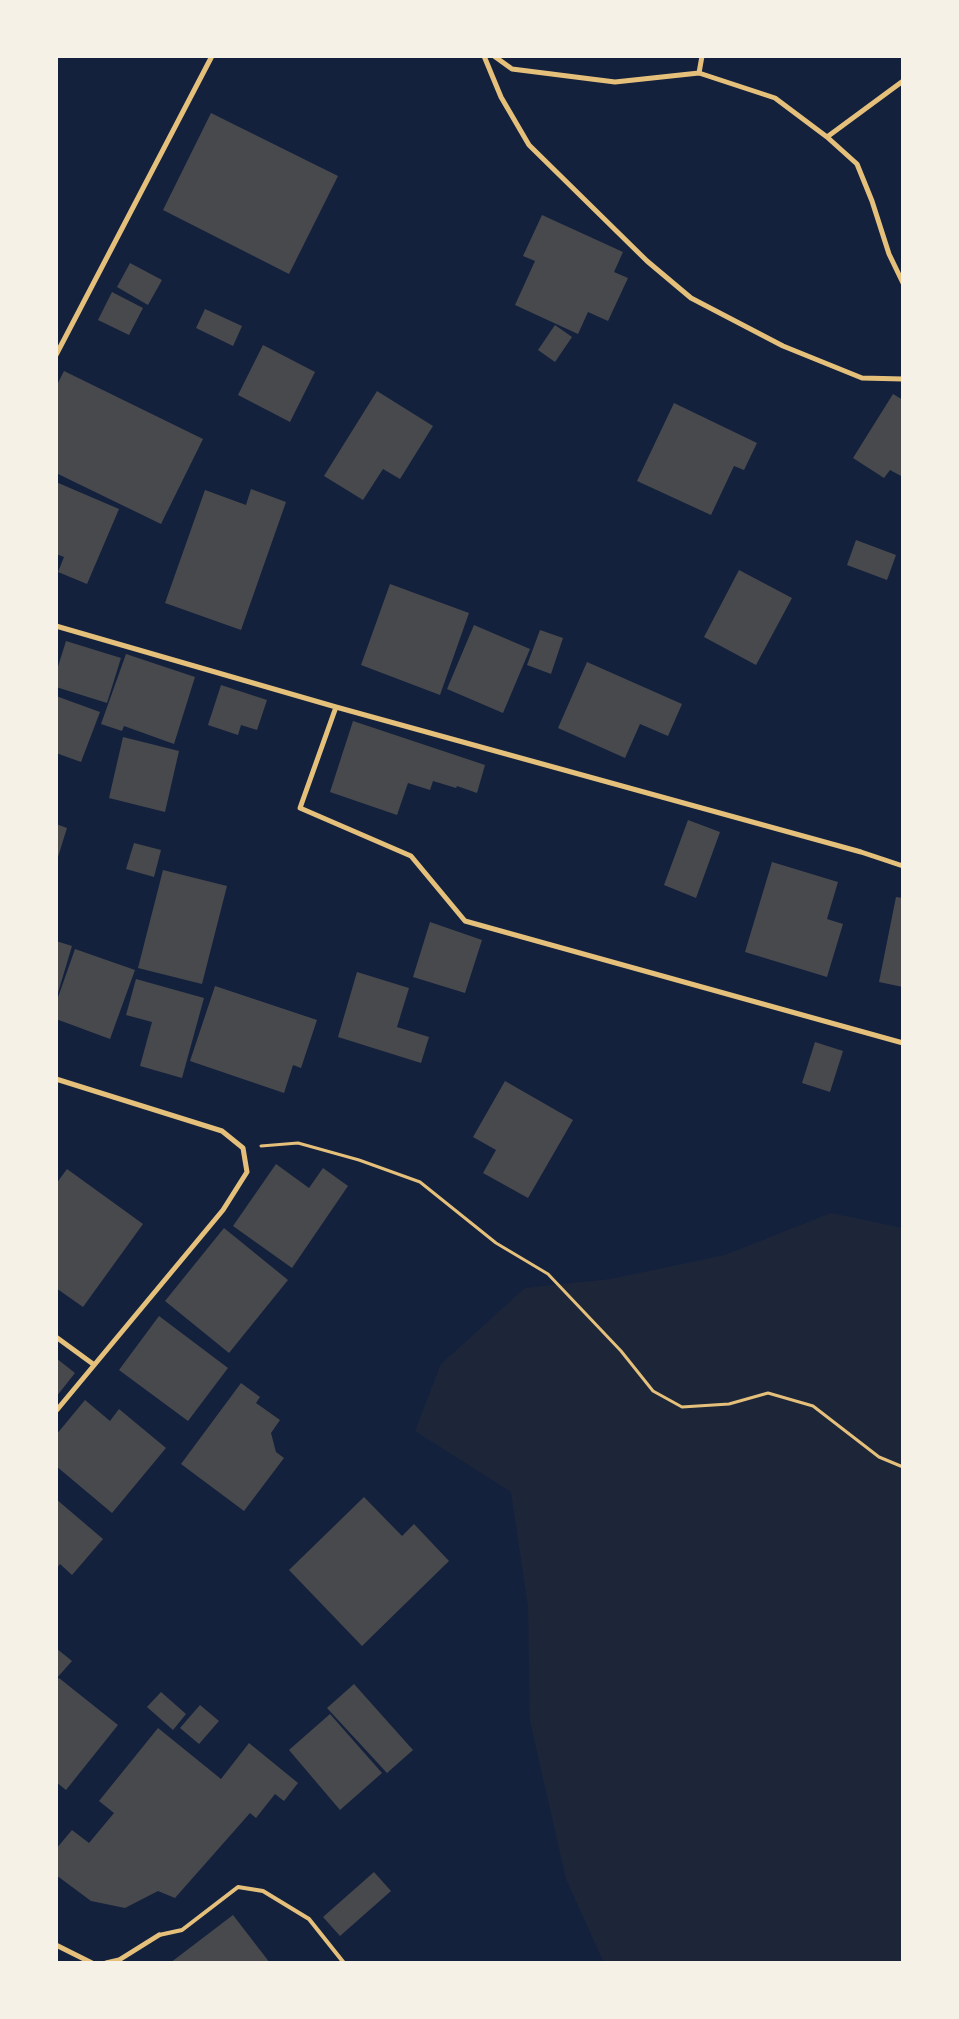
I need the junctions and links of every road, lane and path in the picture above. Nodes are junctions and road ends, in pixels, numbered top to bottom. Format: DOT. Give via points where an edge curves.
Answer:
graph roads {
  1 [pos="212,56"];
  2 [pos="484,56"];
  3 [pos="494,56"];
  4 [pos="702,56"];
  5 [pos="699,73"];
  6 [pos="903,81"];
  7 [pos="826,137"];
  8 [pos="903,283"];
  9 [pos="56,354"];
  10 [pos="903,378"];
  11 [pos="56,626"];
  12 [pos="336,707"];
  13 [pos="903,866"];
  14 [pos="903,1043"];
  15 [pos="56,1078"];
  16 [pos="243,1148"];
  17 [pos="56,1337"];
  18 [pos="93,1364"];
  19 [pos="56,1411"];
  20 [pos="903,1467"];
  21 [pos="159,1935"];
  22 [pos="56,1945"];
  23 [pos="92,1963"];
  24 [pos="106,1963"];
  25 [pos="344,1963"];
  1 -- 9 [label="street"];
  2 -- 10 [label="street" via="501,97 529,145 648,261 691,298 784,346 862,378"];
  3 -- 5 [label="street" via="512,69 615,82"];
  4 -- 5 [label="street"];
  5 -- 7 [label="street" via="775,98"];
  6 -- 7 [label="street"];
  7 -- 8 [label="street" via="857,164 888,254"];
  11 -- 12 [label="street"];
  12 -- 13 [label="street"];
  12 -- 14 [label="street" via="300,808 411,856 465,922"];
  15 -- 16 [label="street" via="222,1131"];
  16 -- 18 [label="street" via="247,1172 223,1210"];
  16 -- 20 [label="path" via="298,1142 420,1182 496,1243 548,1274 653,1390 682,1407 729,1404 768,1393 813,1406 879,1457"];
  17 -- 18 [label="street"];
  18 -- 19 [label="street"];
  21 -- 24 [label="street" via="119,1960"];
  21 -- 25 [label="lane" via="182,1930 238,1887 246,1888 263,1891 308,1919"];
  22 -- 23 [label="street"];
}
